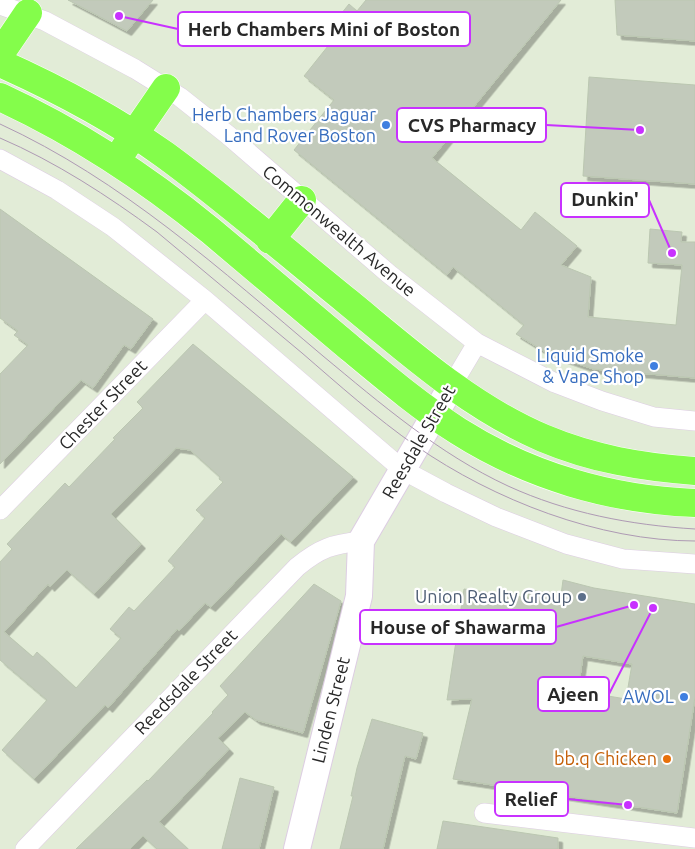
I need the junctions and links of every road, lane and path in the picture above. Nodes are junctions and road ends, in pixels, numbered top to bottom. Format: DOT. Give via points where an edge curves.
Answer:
graph roads {
  1 [pos="0,5"];
  2 [pos="28,13"];
  3 [pos="0,54"];
  4 [pos="0,63"];
  5 [pos="166,88"];
  6 [pos="0,97"];
  7 [pos="134,134"];
  8 [pos="116,161"];
  9 [pos="3,166"];
  10 [pos="302,200"];
  11 [pos="270,240"];
  12 [pos="205,300"];
  13 [pos="477,343"];
  14 [pos="452,385"];
  15 [pos="435,415"];
  16 [pos="695,420"];
  17 [pos="403,470"];
  18 [pos="695,471"];
  19 [pos="695,504"];
  20 [pos="0,510"];
  21 [pos="362,541"];
  22 [pos="695,564"];
  23 [pos="484,813"];
  24 [pos="695,838"];
  25 [pos="25,849"];
  26 [pos="297,849"];
  1 -- 2 [label="street, Commonwealth Avenue"];
  2 -- 3 [label="main road"];
  2 -- 5 [label="street, Commonwealth Avenue" via="135,68"];
  4 -- 7 [label="main road" via="69,96"];
  5 -- 7 [label="main road"];
  5 -- 10 [label="street, Commonwealth Avenue" via="228,135"];
  6 -- 8 [label="main road" via="70,132"];
  7 -- 8 [label="main road"];
  7 -- 11 [label="main road"];
  8 -- 15 [label="main road" via="210,230"];
  9 -- 12 [label="street" via="56,190 113,227"];
  10 -- 11 [label="main road"];
  10 -- 13 [label="street, Commonwealth Avenue"];
  11 -- 14 [label="main road"];
  12 -- 17 [label="street"];
  12 -- 20 [label="street, Chester Street"];
  13 -- 14 [label="street, Reesdale Street"];
  13 -- 16 [label="street, Commonwealth Avenue" via="555,383 602,402 654,417"];
  14 -- 15 [label="street, Reesdale Street"];
  14 -- 18 [label="main road" via="497,415 543,438 635,466"];
  15 -- 17 [label="street, Reesdale Street"];
  15 -- 19 [label="main road" via="458,432 499,454 570,483 625,496"];
  17 -- 21 [label="street, Reesdale Street"];
  17 -- 22 [label="street" via="496,517 566,544 623,559"];
  21 -- 25 [label="street, Reedsdale Street" via="335,544 314,552 297,567"];
  21 -- 26 [label="street, Linden Street" via="359,596"];
  23 -- 24 [label="street"];
}
